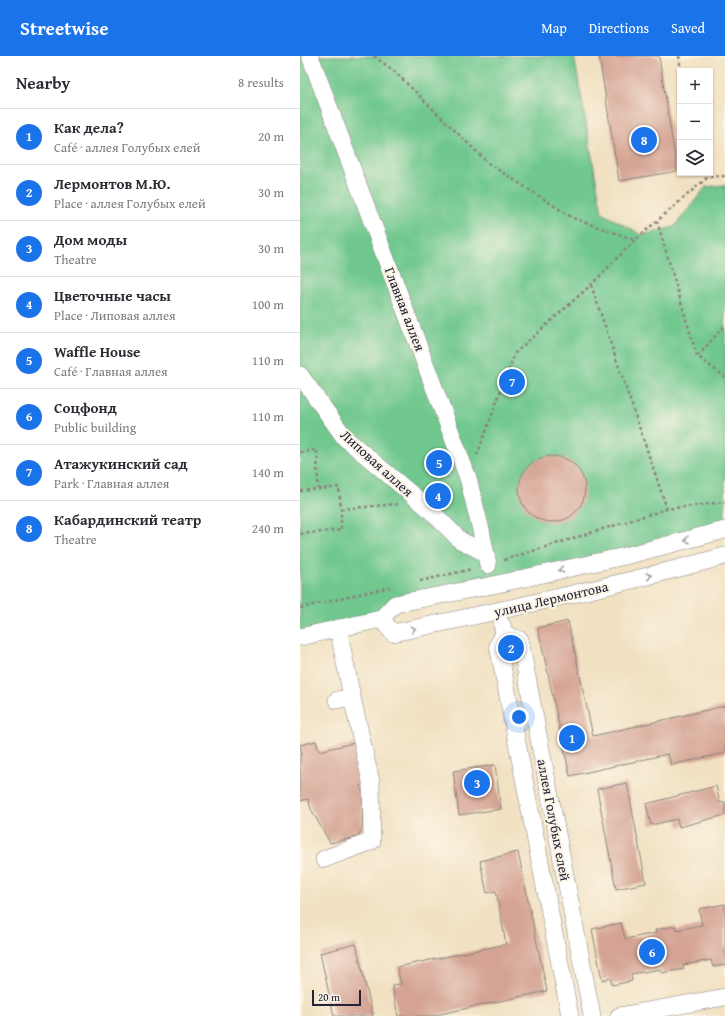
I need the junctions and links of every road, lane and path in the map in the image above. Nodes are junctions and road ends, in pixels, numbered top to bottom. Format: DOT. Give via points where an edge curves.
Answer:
graph roads {
  1 [pos="310,56"];
  2 [pos="374,56"];
  3 [pos="679,56"];
  4 [pos="681,68"];
  5 [pos="725,176"];
  6 [pos="708,177"];
  7 [pos="657,221"];
  8 [pos="635,240"];
  9 [pos="591,285"];
  10 [pos="725,325"];
  11 [pos="697,356"];
  12 [pos="300,376"];
  13 [pos="725,377"];
  14 [pos="300,452"];
  15 [pos="468,478"];
  16 [pos="318,489"];
  17 [pos="300,491"];
  18 [pos="421,502"];
  19 [pos="725,502"];
  20 [pos="341,509"];
  21 [pos="667,509"];
  22 [pos="725,530"];
  23 [pos="300,534"];
  24 [pos="625,556"];
  25 [pos="725,556"];
  26 [pos="487,559"];
  27 [pos="631,580"];
  28 [pos="381,619"];
  29 [pos="338,628"];
  30 [pos="300,636"];
  31 [pos="324,859"];
  32 [pos="725,997"];
  33 [pos="570,1016"];
  34 [pos="592,1016"];
  35 [pos="619,1016"];
  1 -- 15 [label="street, Главная аллея"];
  2 -- 8 [label="path" via="395,72 488,163 573,218"];
  3 -- 4 [label="path"];
  5 -- 6 [label="path"];
  6 -- 7 [label="path"];
  7 -- 8 [label="path"];
  7 -- 11 [label="path"];
  8 -- 9 [label="path"];
  9 -- 15 [label="path" via="515,353"];
  9 -- 21 [label="path"];
  10 -- 11 [label="path"];
  11 -- 13 [label="path"];
  12 -- 18 [label="street, Липовая аллея" via="345,438"];
  14 -- 16 [label="path" via="317,450"];
  15 -- 26 [label="street, Главная аллея"];
  16 -- 17 [label="path"];
  16 -- 20 [label="path" via="340,487"];
  18 -- 20 [label="path"];
  18 -- 26 [label="street, Липовая аллея" via="460,540"];
  19 -- 21 [label="path"];
  20 -- 23 [label="path" via="340,530"];
  21 -- 26 [label="path"];
  22 -- 24 [label="street, улица Лермонтова, one-way"];
  24 -- 27 [label="street"];
  24 -- 28 [label="street, улица Лермонтова, one-way" via="396,604"];
  27 -- 25 [label="street, улица Лермонтова, one-way"];
  28 -- 27 [label="street, улица Лермонтова, one-way" via="393,633 499,612"];
  28 -- 29 [label="street"];
  29 -- 30 [label="street"];
  29 -- 31 [label="street" via="344,699 370,782 372,841"];
  32 -- 35 [label="street"];
  33 -- 34 [label="street, аллея Голубых елей" via="498,645 503,630 520,640"];
}
